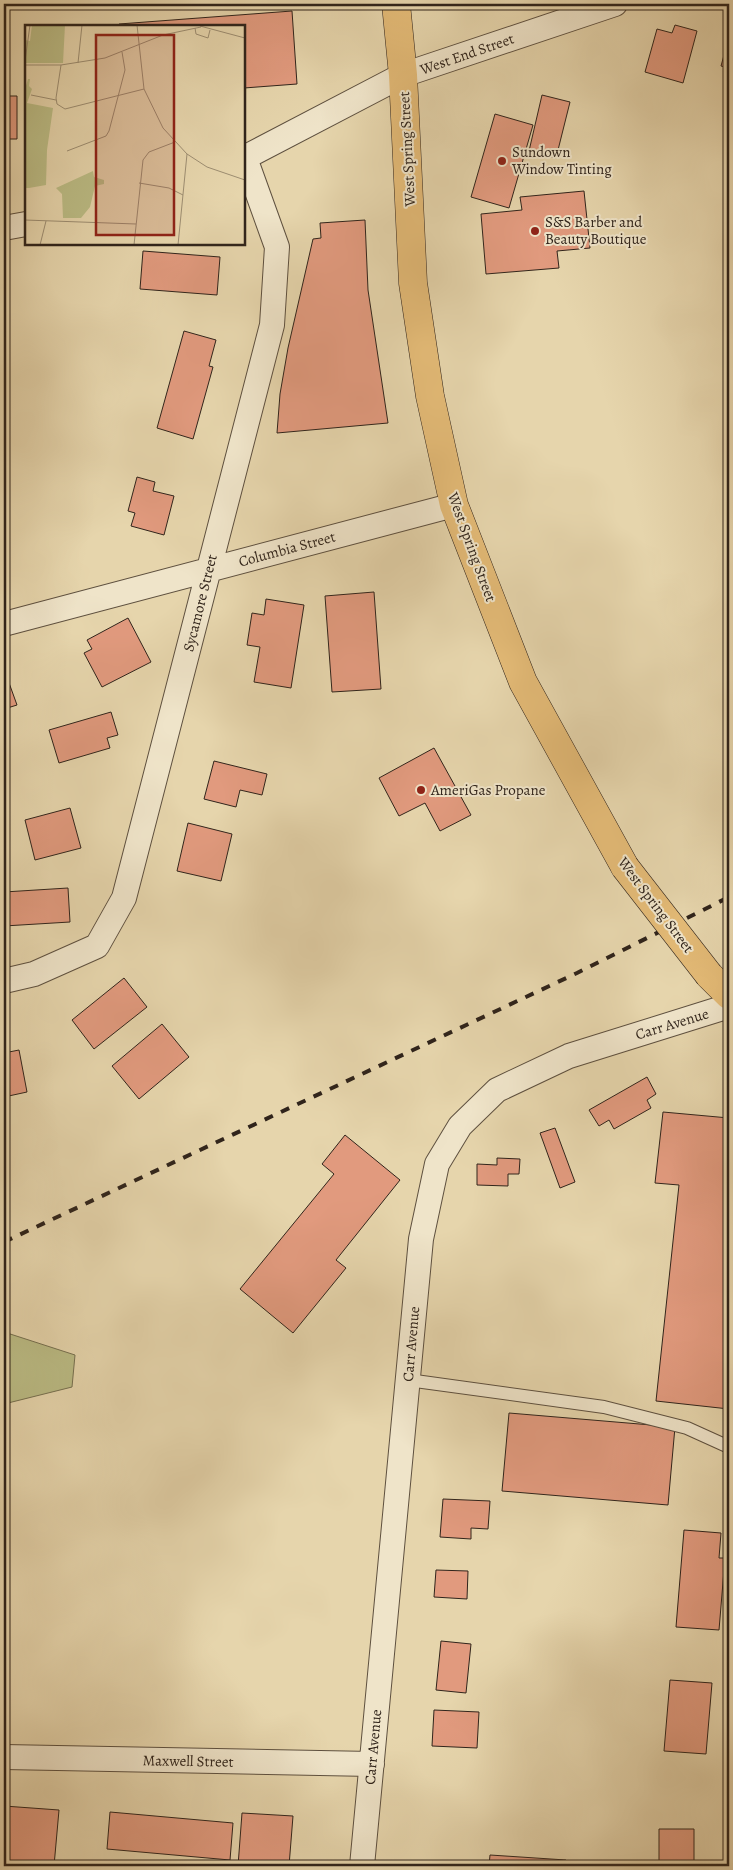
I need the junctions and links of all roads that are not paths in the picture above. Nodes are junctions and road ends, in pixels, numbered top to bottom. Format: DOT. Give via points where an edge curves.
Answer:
graph roads {
  1 [pos="396,4"];
  2 [pos="615,4"];
  3 [pos="403,75"];
  4 [pos="245,157"];
  5 [pos="245,161"];
  6 [pos="25,224"];
  7 [pos="4,228"];
  8 [pos="454,504"];
  9 [pos="209,570"];
  10 [pos="4,624"];
  11 [pos="4,981"];
  12 [pos="729,995"];
  13 [pos="729,1006"];
  14 [pos="408,1380"];
  15 [pos="729,1447"];
  16 [pos="4,1757"];
  17 [pos="372,1764"];
  18 [pos="362,1866"];
  1 -- 3 [label="main road, West Spring Street"];
  2 -- 3 [label="street, West End Street"];
  3 -- 4 [label="street, West End Street"];
  3 -- 8 [label="main road, West Spring Street" via="413,283 430,396"];
  5 -- 9 [label="street, Sycamore Street" via="277,247 272,325"];
  6 -- 7 [label="street"];
  8 -- 9 [label="street, Columbia Street"];
  8 -- 12 [label="main road, West Spring Street, bridge" via="523,682 625,867 709,975"];
  9 -- 10 [label="street, Columbia Street"];
  9 -- 11 [label="street, Sycamore Street" via="124,898 97,946 34,974"];
  13 -- 14 [label="street, Carr Avenue" via="569,1056 497,1090 460,1126 437,1164 421,1239"];
  14 -- 15 [label="lane" via="604,1407 686,1428"];
  14 -- 17 [label="street, Carr Avenue"];
  16 -- 17 [label="street, Maxwell Street"];
  17 -- 18 [label="street, Carr Avenue"];
}
